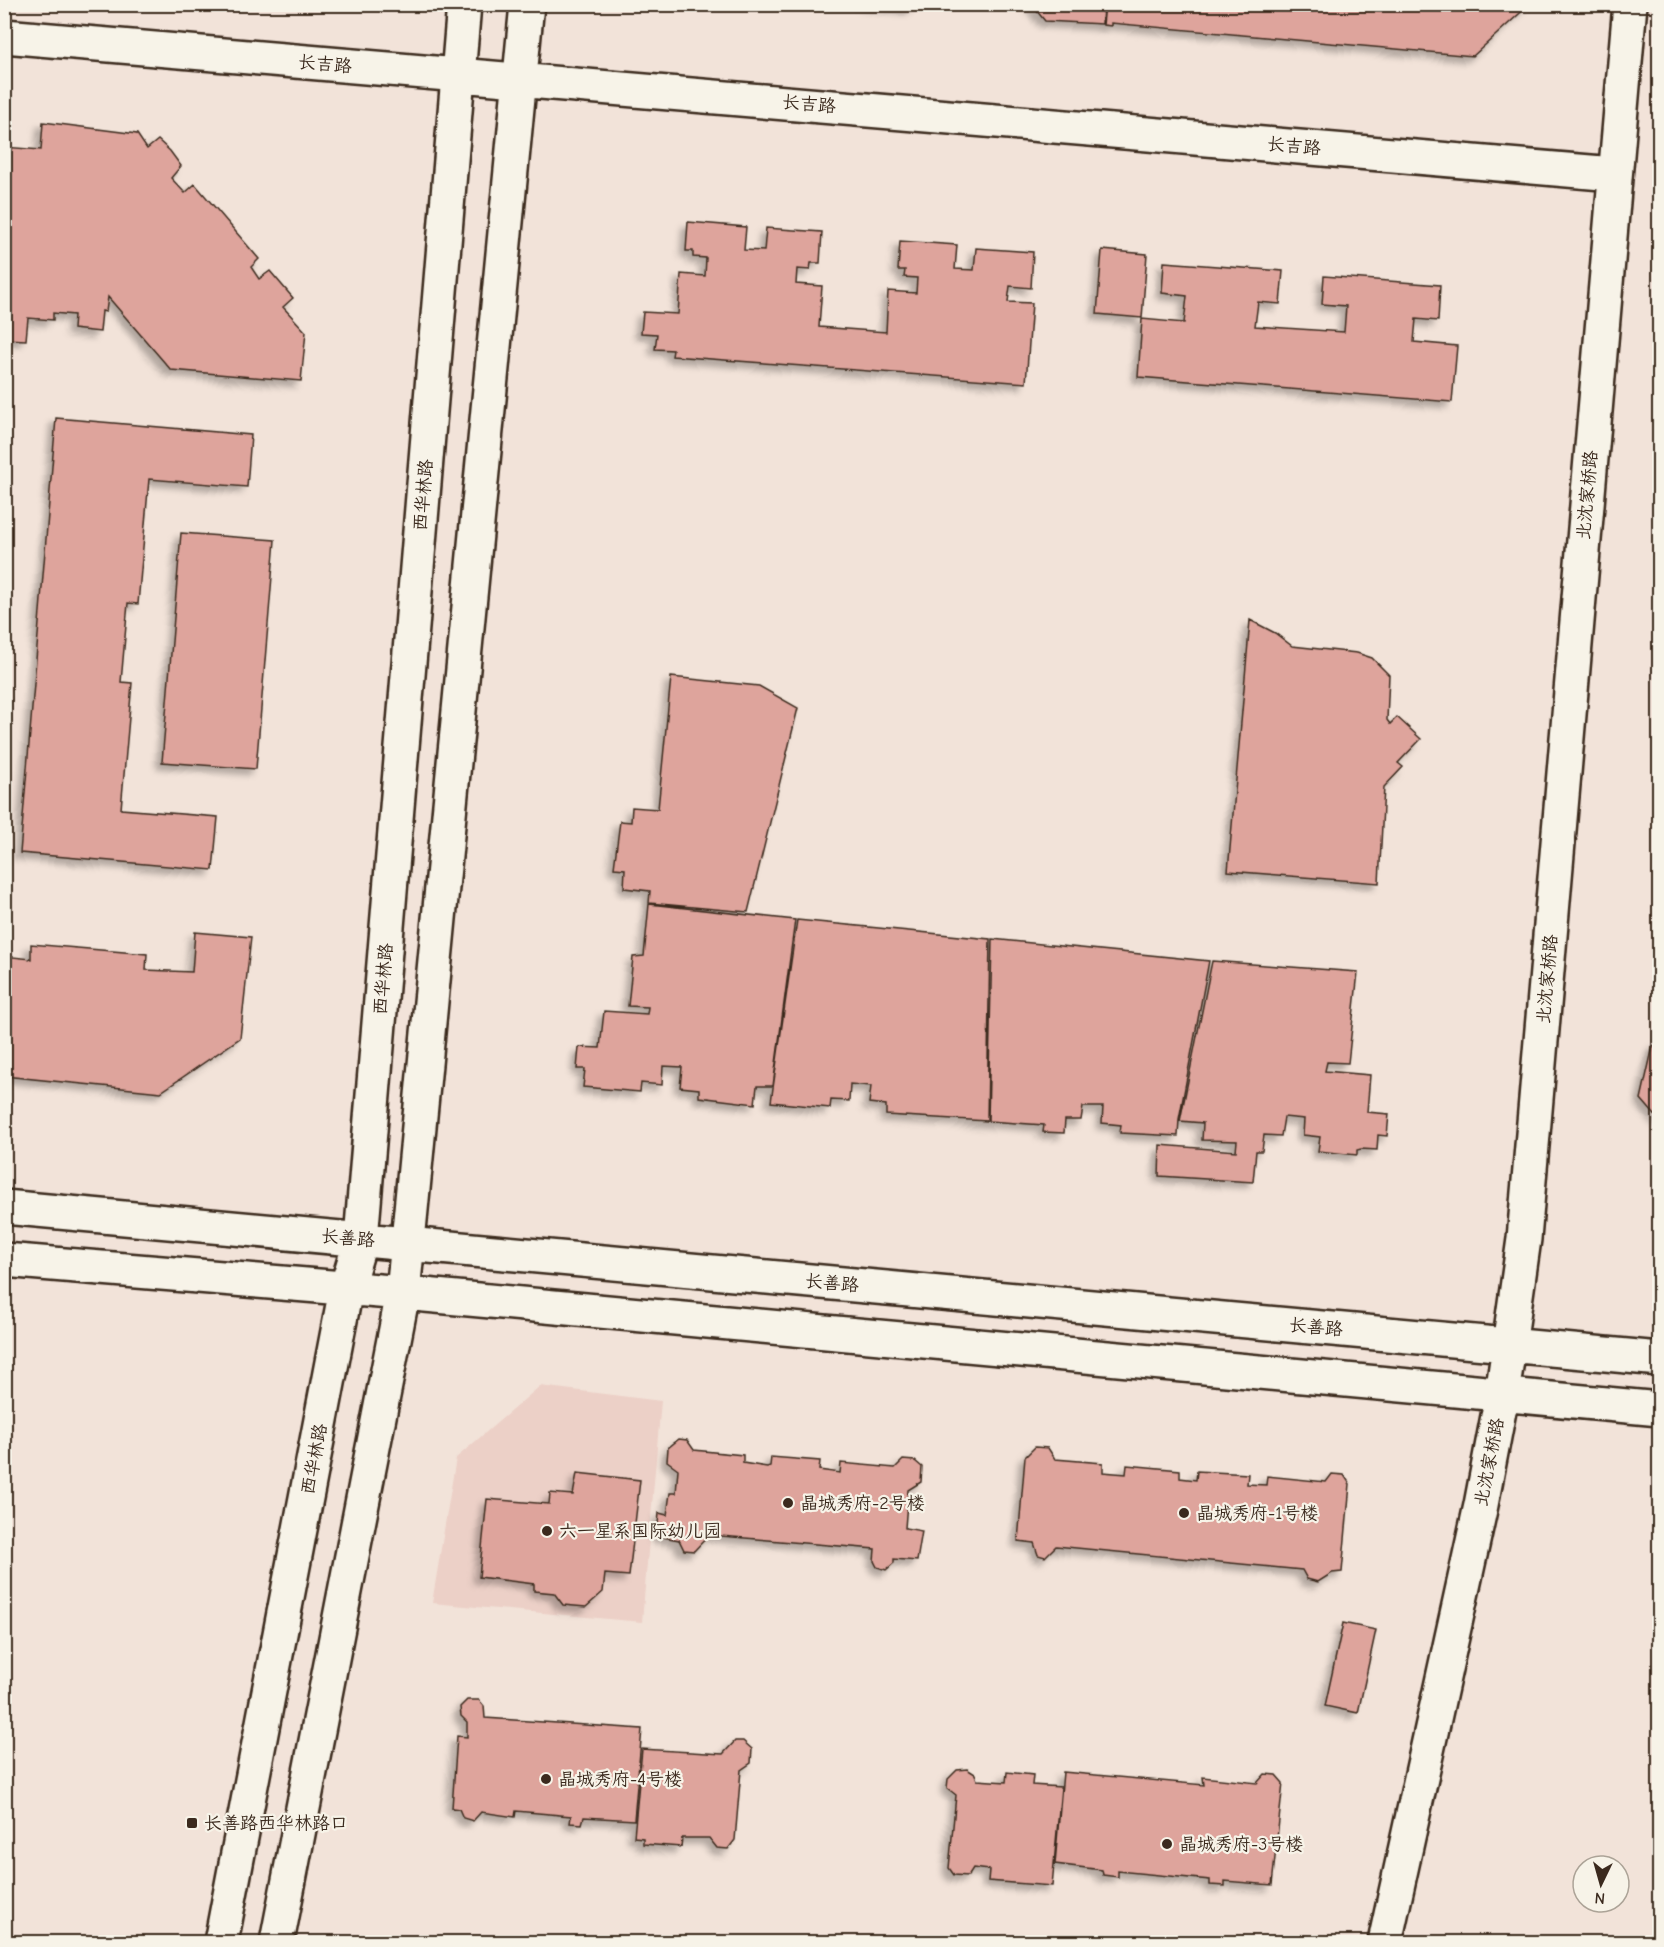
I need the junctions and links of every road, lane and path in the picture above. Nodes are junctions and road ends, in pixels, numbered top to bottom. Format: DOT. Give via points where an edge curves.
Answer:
graph roads {
  1 [pos="464,4"];
  2 [pos="527,4"];
  3 [pos="1630,4"];
  4 [pos="4,36"];
  5 [pos="457,75"];
  6 [pos="520,80"];
  7 [pos="1614,174"];
  8 [pos="4,1207"];
  9 [pos="361,1239"];
  10 [pos="408,1244"];
  11 [pos="4,1260"];
  12 [pos="346,1289"];
  13 [pos="403,1293"];
  14 [pos="1510,1345"];
  15 [pos="1659,1359"];
  16 [pos="1502,1395"];
  17 [pos="1659,1409"];
  18 [pos="221,1942"];
  19 [pos="277,1942"];
  20 [pos="1384,1942"];
  1 -- 5 [label="street, 西华林路"];
  2 -- 6 [label="street"];
  3 -- 7 [label="street, 北沈家桥路"];
  4 -- 5 [label="street, 长吉路"];
  5 -- 6 [label="street, 长吉路"];
  5 -- 9 [label="street, 西华林路"];
  6 -- 7 [label="street, 长吉路"];
  6 -- 10 [label="street"];
  7 -- 14 [label="street, 北沈家桥路" via="1524,1239"];
  8 -- 9 [label="street, 长善路"];
  9 -- 10 [label="street, 长善路"];
  9 -- 12 [label="street, 西华林路"];
  10 -- 13 [label="street"];
  10 -- 14 [label="street, 长善路"];
  11 -- 12 [label="street"];
  12 -- 13 [label="street"];
  12 -- 18 [label="street, 西华林路"];
  13 -- 16 [label="street"];
  13 -- 19 [label="street"];
  14 -- 15 [label="street, 长善路"];
  14 -- 16 [label="street, 北沈家桥路"];
  16 -- 17 [label="street"];
  16 -- 20 [label="street, 北沈家桥路"];
}
